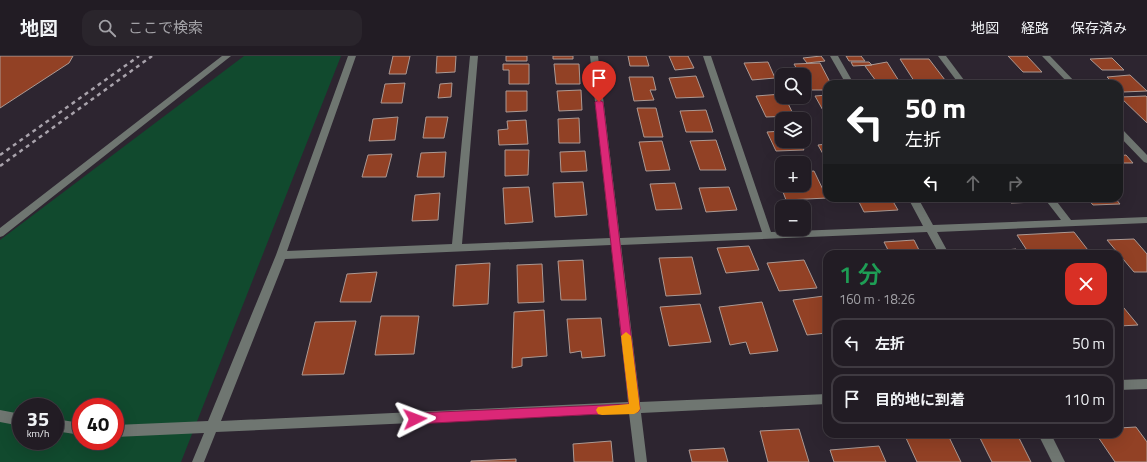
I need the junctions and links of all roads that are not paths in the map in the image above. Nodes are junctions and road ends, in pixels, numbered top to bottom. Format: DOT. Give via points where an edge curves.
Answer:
graph roads {
  1 [pos="227,56"];
  2 [pos="352,56"];
  3 [pos="474,56"];
  4 [pos="594,56"];
  5 [pos="707,56"];
  6 [pos="834,56"];
  7 [pos="942,56"];
  8 [pos="1046,56"];
  9 [pos="848,80"];
  10 [pos="960,80"];
  11 [pos="1069,80"];
  12 [pos="1123,135"];
  13 [pos="1147,160"];
  14 [pos="915,202"];
  15 [pos="1052,202"];
  16 [pos="1147,220"];
  17 [pos="1068,224"];
  18 [pos="930,230"];
  19 [pos="0,232"];
  20 [pos="768,236"];
  21 [pos="615,242"];
  22 [pos="457,248"];
  23 [pos="942,250"];
  24 [pos="281,254"];
  25 [pos="1147,384"];
  26 [pos="1123,385"];
  27 [pos="823,399"];
  28 [pos="634,409"];
  29 [pos="0,416"];
  30 [pos="12,418"];
  31 [pos="212,428"];
  32 [pos="124,431"];
  33 [pos="1046,438"];
  34 [pos="200,458"];
  35 [pos="641,462"];
  36 [pos="1059,462"];
  1 -- 19 [label="street"];
  2 -- 24 [label="street"];
  3 -- 22 [label="street"];
  4 -- 21 [label="street"];
  5 -- 20 [label="street"];
  6 -- 9 [label="street"];
  7 -- 10 [label="street"];
  8 -- 11 [label="street"];
  12 -- 13 [label="street"];
  14 -- 18 [label="street"];
  15 -- 17 [label="street"];
  16 -- 17 [label="street"];
  17 -- 18 [label="street"];
  18 -- 20 [label="street"];
  18 -- 23 [label="street"];
  20 -- 21 [label="street"];
  21 -- 22 [label="street"];
  21 -- 28 [label="street"];
  22 -- 24 [label="street"];
  24 -- 31 [label="street"];
  25 -- 26 [label="street"];
  27 -- 28 [label="street"];
  28 -- 31 [label="street"];
  28 -- 35 [label="street"];
  29 -- 30 [label="street"];
  31 -- 32 [label="street"];
  31 -- 34 [label="street"];
  33 -- 36 [label="street"];
}
